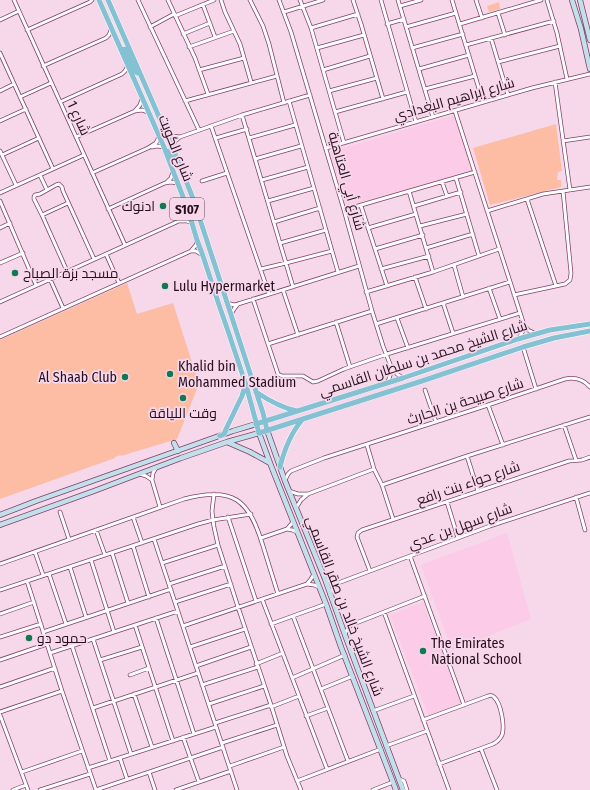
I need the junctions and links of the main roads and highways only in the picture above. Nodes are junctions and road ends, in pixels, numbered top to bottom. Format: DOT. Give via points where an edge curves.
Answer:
graph roads {
  1 [pos="108,0"];
  2 [pos="572,0"];
  3 [pos="580,0"];
  4 [pos="100,2"];
  5 [pos="574,8"];
  6 [pos="584,18"];
  7 [pos="590,40"];
  8 [pos="121,50"];
  9 [pos="590,69"];
  10 [pos="143,79"];
  11 [pos="164,147"];
  12 [pos="177,158"];
  13 [pos="589,323"];
  14 [pos="589,332"];
  15 [pos="246,385"];
  16 [pos="256,392"];
  17 [pos="298,412"];
  18 [pos="302,418"];
  19 [pos="265,422"];
  20 [pos="256,424"];
  21 [pos="267,430"];
  22 [pos="259,433"];
  23 [pos="220,436"];
  24 [pos="227,442"];
  25 [pos="174,443"];
  26 [pos="178,451"];
  27 [pos="270,463"];
  28 [pos="280,467"];
  29 [pos="0,516"];
  30 [pos="0,525"];
  31 [pos="341,647"];
  32 [pos="352,655"];
  33 [pos="396,790"];
  34 [pos="403,790"];
  1 -- 10 [label="main road, شارع الكويت / S107"];
  2 -- 5 [label="main road"];
  3 -- 6 [label="main road"];
  4 -- 8 [label="main road, شارع الكويت / S107"];
  5 -- 6 [label="main road" via="580,18"];
  5 -- 9 [label="main road"];
  6 -- 7 [label="main road"];
  8 -- 10 [label="main road" via="126,50 133,66"];
  8 -- 11 [label="main road, شارع الكويت / S107"];
  10 -- 12 [label="main road, شارع الكويت / S107"];
  11 -- 12 [label="main road" via="173,160"];
  11 -- 15 [label="main road, شارع الكويت / S107" via="188,210"];
  12 -- 16 [label="main road, شارع الكويت / S107" via="199,215"];
  13 -- 17 [label="main road, شارع الشيخ محمد بن سلطان القاسمي" via="518,339"];
  14 -- 18 [label="main road, شارع الشيخ محمد بن سلطان القاسمي" via="523,347"];
  15 -- 20 [label="main road, شارع الكويت / S107"];
  15 -- 23 [label="main road" via="224,434"];
  16 -- 17 [label="main road" via="282,407"];
  16 -- 19 [label="main road, شارع الكويت / S107"];
  17 -- 19 [label="main road, شارع الشيخ محمد بن سلطان القاسمي"];
  18 -- 21 [label="main road, شارع الشيخ محمد بن سلطان القاسمي"];
  18 -- 28 [label="main road" via="294,430"];
  19 -- 20 [label="main road, شارع الشيخ محمد بن سلطان القاسمي"];
  19 -- 21 [label="main road, شارع الكويت"];
  20 -- 22 [label="main road, شارع الكويت"];
  20 -- 23 [label="main road"];
  21 -- 22 [label="main road, شارع الشيخ محمد بن سلطان القاسمي"];
  21 -- 28 [label="main road, شارع الشيخ خالد بن صقر القاسمي"];
  22 -- 24 [label="main road"];
  22 -- 27 [label="main road, شارع الشيخ خالد بن صقر القاسمي"];
  23 -- 26 [label="main road"];
  24 -- 27 [label="main road"];
  24 -- 30 [label="main road"];
  25 -- 26 [label="main road"];
  26 -- 29 [label="main road"];
  27 -- 31 [label="main road, شارع الشيخ خالد بن صقر القاسمي"];
  28 -- 32 [label="main road, شارع الشيخ خالد بن صقر القاسمي"];
  31 -- 32 [label="main road" via="346,644"];
  31 -- 33 [label="main road, شارع الشيخ خالد بن صقر القاسمي"];
  32 -- 34 [label="main road, شارع الشيخ خالد بن صقر القاسمي"];
}
